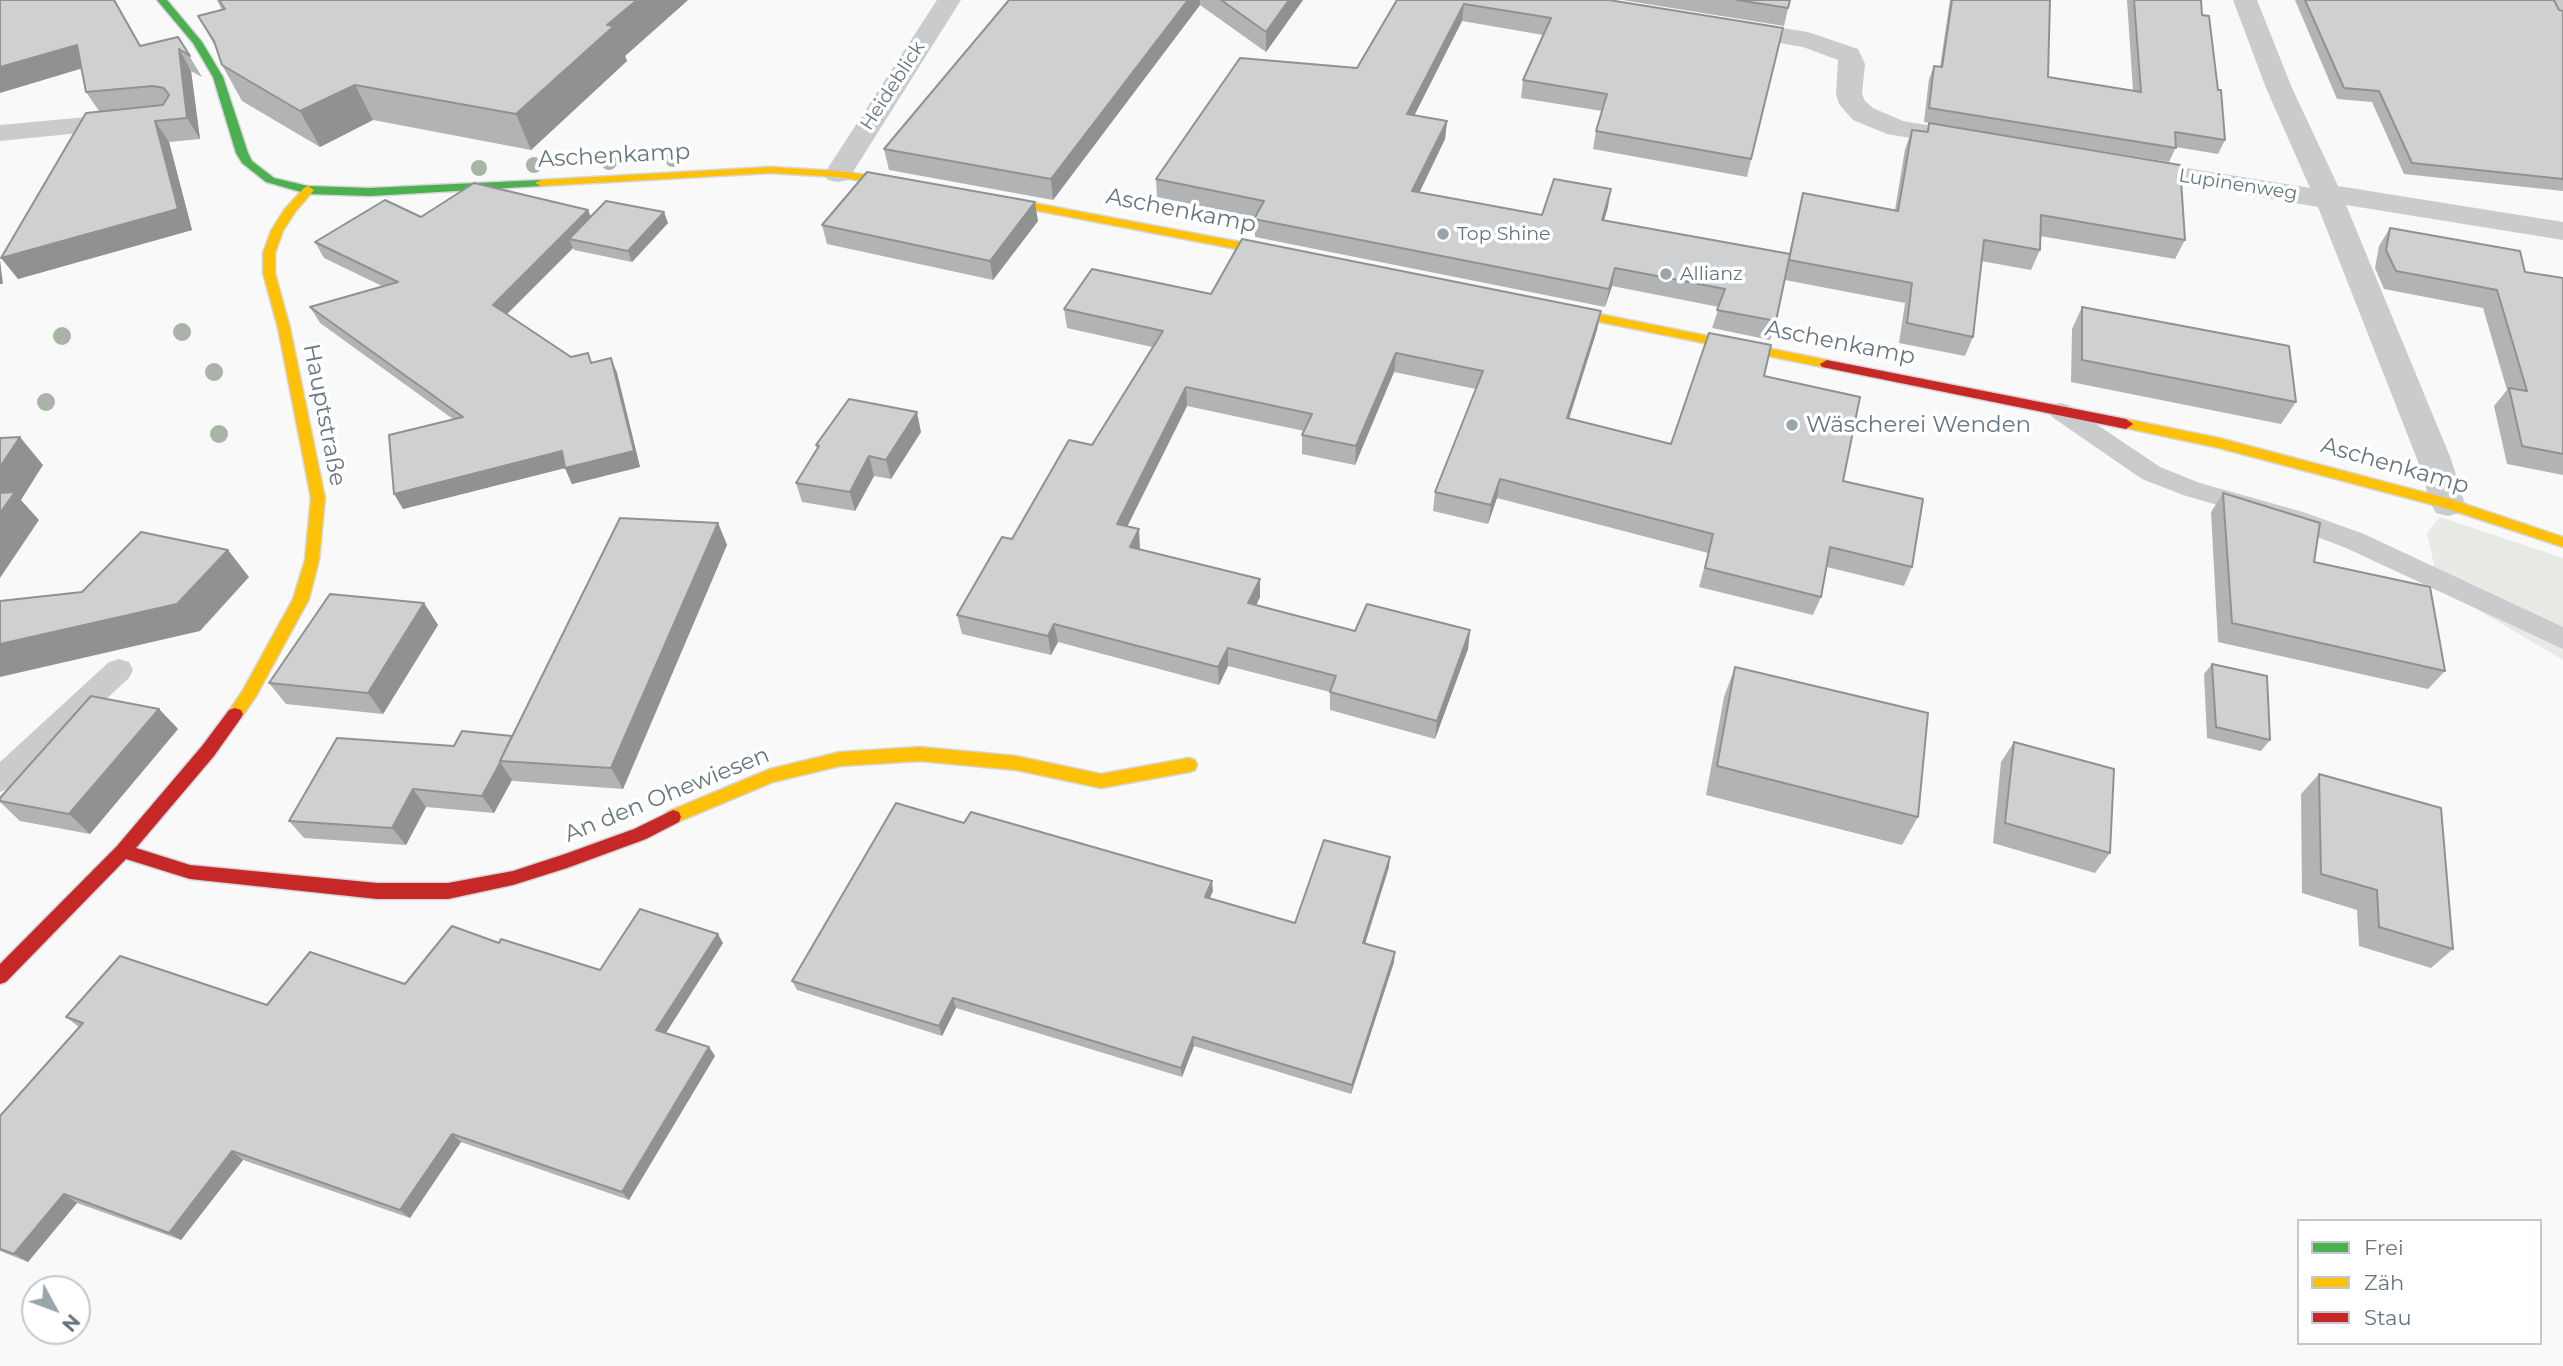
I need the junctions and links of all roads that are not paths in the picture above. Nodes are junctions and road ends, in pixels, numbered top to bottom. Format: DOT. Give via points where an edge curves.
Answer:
graph roads {
  1 [pos="162,0"];
  2 [pos="949,0"];
  3 [pos="2245,0"];
  4 [pos="2554,0"];
  5 [pos="2563,13"];
  6 [pos="1703,23"];
  7 [pos="153,119"];
  8 [pos="0,133"];
  9 [pos="1992,144"];
  10 [pos="2100,162"];
  11 [pos="838,174"];
  12 [pos="928,188"];
  13 [pos="308,190"];
  14 [pos="967,195"];
  15 [pos="2328,197"];
  16 [pos="2563,231"];
  17 [pos="1301,258"];
  18 [pos="1533,305"];
  19 [pos="2060,411"];
  20 [pos="2448,504"];
  21 [pos="2563,542"];
  22 [pos="2563,639"];
  23 [pos="119,670"];
  24 [pos="1189,765"];
  25 [pos="0,780"];
  26 [pos="123,851"];
  27 [pos="1,973"];
  1 -- 13 [label="street" via="197,42 218,77 248,163 270,180"];
  2 -- 11 [label="street, Heideblick"];
  3 -- 15 [label="street, Lupinenweg"];
  4 -- 5 [label="street"];
  6 -- 9 [label="street" via="1808,40 1849,55 1852,104 1863,114 1897,128"];
  7 -- 8 [label="street"];
  10 -- 15 [label="street, Lupinenweg"];
  11 -- 12 [label="street, Aschenkamp"];
  11 -- 13 [label="street, Aschenkamp" via="770,170 370,192"];
  13 -- 26 [label="street, Hauptstraße" via="277,231 268,273 284,328 318,498 301,599 249,694 169,800"];
  14 -- 17 [label="street, Aschenkamp"];
  15 -- 16 [label="street, Lupinenweg"];
  15 -- 20 [label="street, Lupinenweg"];
  18 -- 19 [label="street, Aschenkamp"];
  19 -- 20 [label="street, Aschenkamp" via="2219,443"];
  19 -- 22 [label="lane" via="2151,472 2355,541"];
  20 -- 21 [label="street, Aschenkamp"];
  23 -- 25 [label="lane"];
  24 -- 26 [label="street, An den Ohewiesen" via="1101,782 1016,763 920,754 840,759 770,775 640,834 567,861 448,891 377,891 190,872"];
  26 -- 27 [label="street, Hauptstraße"];
}
